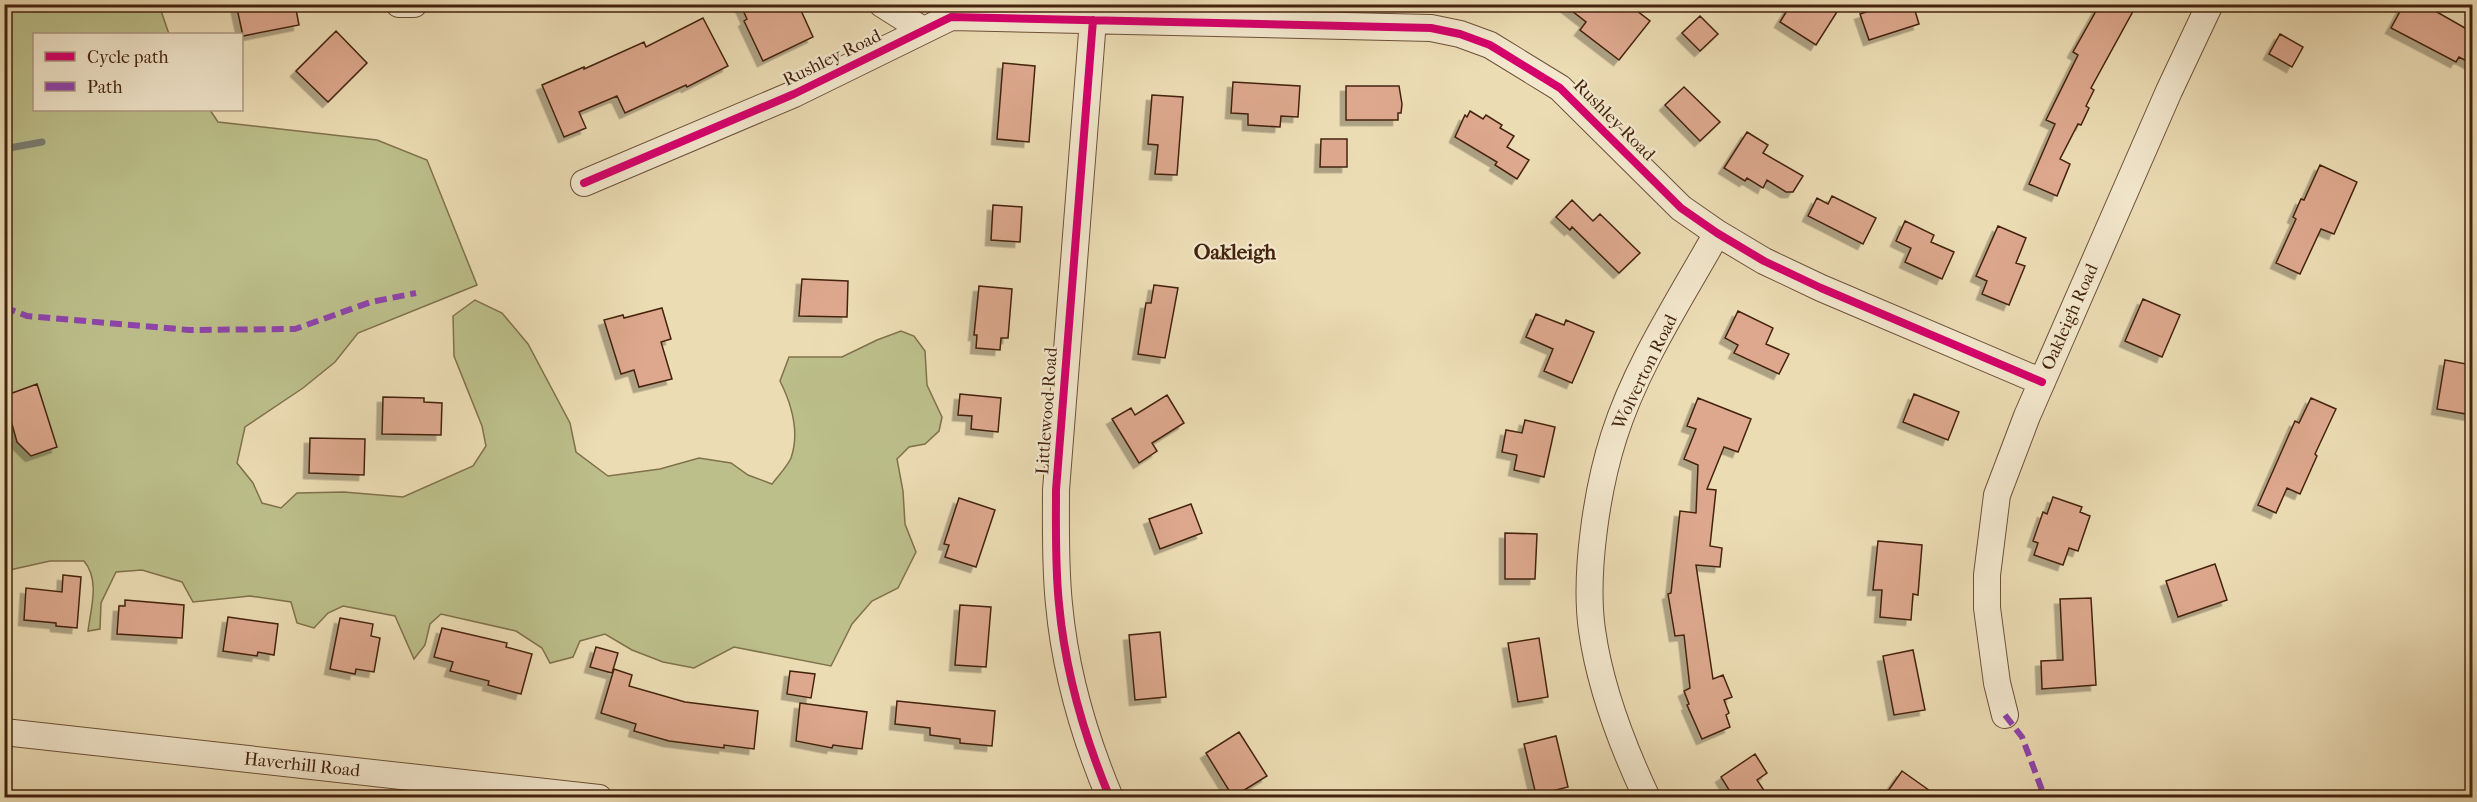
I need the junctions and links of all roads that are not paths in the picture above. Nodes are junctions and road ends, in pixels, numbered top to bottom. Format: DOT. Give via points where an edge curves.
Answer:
graph roads {
  1 [pos="399,4"];
  2 [pos="414,4"];
  3 [pos="882,4"];
  4 [pos="2210,4"];
  5 [pos="1170,13"];
  6 [pos="1093,20"];
  7 [pos="924,30"];
  8 [pos="584,183"];
  9 [pos="1717,233"];
  10 [pos="2042,382"];
  11 [pos="2005,715"];
  12 [pos="4,732"];
  13 [pos="599,798"];
  14 [pos="1110,798"];
  15 [pos="1647,798"];
  1 -- 2 [label="street"];
  3 -- 7 [label="street, Rushley Road"];
  4 -- 10 [label="street, Oakleigh Road"];
  5 -- 6 [label="street, Rushley Road"];
  5 -- 9 [label="street, Rushley Road" via="1431,28 1490,45 1560,88 1682,208"];
  6 -- 7 [label="street, Rushley Road" via="951,17"];
  6 -- 14 [label="street, Littlewood Road" via="1057,479 1056,550 1059,605 1069,666 1095,761"];
  7 -- 8 [label="street, Rushley Road" via="794,94"];
  9 -- 10 [label="street, Rushley Road" via="1821,288"];
  9 -- 15 [label="street, Wolverton Road" via="1641,372 1614,436 1599,498 1591,628 1600,675 1627,755"];
  10 -- 11 [label="street, Oakleigh Road" via="1997,495 1989,549 1987,608"];
  12 -- 13 [label="street, Haverhill Road"];
}
